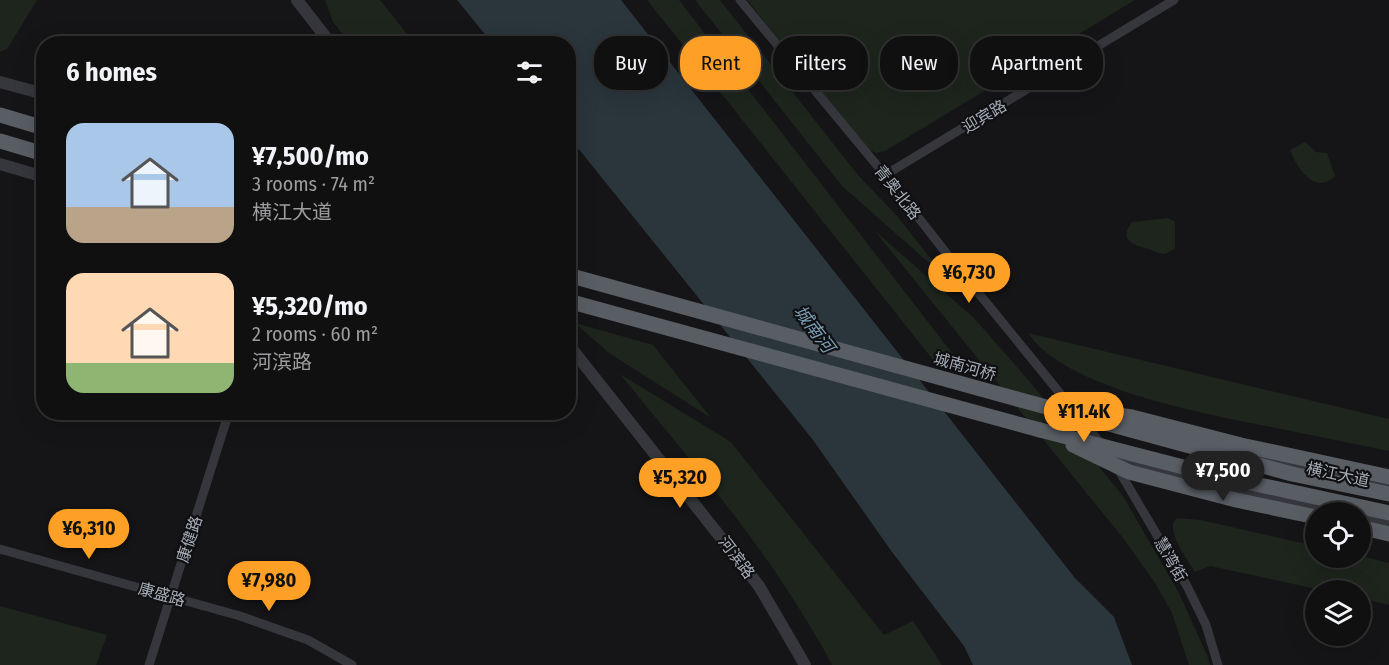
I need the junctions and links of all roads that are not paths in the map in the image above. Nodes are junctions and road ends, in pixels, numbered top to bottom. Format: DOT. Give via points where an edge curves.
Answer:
graph roads {
  1 [pos="297,0"];
  2 [pos="740,0"];
  3 [pos="1174,0"];
  4 [pos="325,36"];
  5 [pos="0,82"];
  6 [pos="36,92"];
  7 [pos="0,115"];
  8 [pos="36,126"];
  9 [pos="0,141"];
  10 [pos="36,152"];
  11 [pos="0,164"];
  12 [pos="36,175"];
  13 [pos="885,175"];
  14 [pos="576,277"];
  15 [pos="576,303"];
  16 [pos="576,354"];
  17 [pos="1017,399"];
  18 [pos="1077,412"];
  19 [pos="226,420"];
  20 [pos="1040,430"];
  21 [pos="1112,458"];
  22 [pos="1389,477"];
  23 [pos="1389,485"];
  24 [pos="1389,494"];
  25 [pos="1305,506"];
  26 [pos="1389,513"];
  27 [pos="1305,515"];
  28 [pos="1371,519"];
  29 [pos="1389,523"];
  30 [pos="1371,530"];
  31 [pos="1389,534"];
  32 [pos="0,549"];
  33 [pos="171,596"];
  34 [pos="149,665"];
  35 [pos="352,665"];
  36 [pos="804,665"];
  37 [pos="1218,665"];
  1 -- 4 [label="street"];
  2 -- 13 [label="street, 青奥北路"];
  3 -- 13 [label="street, 迎宾路"];
  5 -- 6 [label="street"];
  7 -- 8 [label="highway"];
  9 -- 10 [label="highway"];
  11 -- 12 [label="street"];
  13 -- 18 [label="street, 青奥北路"];
  14 -- 17 [label="highway, 城南河桥"];
  15 -- 20 [label="highway"];
  16 -- 36 [label="street, 河滨路" via="759,586"];
  17 -- 22 [label="highway, bridge" via="1132,417"];
  17 -- 24 [label="highway, 城南河桥, bridge" via="1292,474"];
  18 -- 21 [label="street, 青奥北路"];
  18 -- 23 [label="street, 横江大道"];
  19 -- 33 [label="street, 康健路"];
  20 -- 26 [label="highway, bridge" via="1214,476"];
  20 -- 27 [label="highway, bridge" via="1129,472"];
  21 -- 25 [label="street"];
  21 -- 37 [label="street, 慧湾街" via="1187,586 1206,625"];
  28 -- 29 [label="street"];
  30 -- 31 [label="highway"];
  32 -- 33 [label="street, 康盛路"];
  33 -- 34 [label="street, 康健路"];
  33 -- 35 [label="street, 康盛路" via="308,640"];
}
